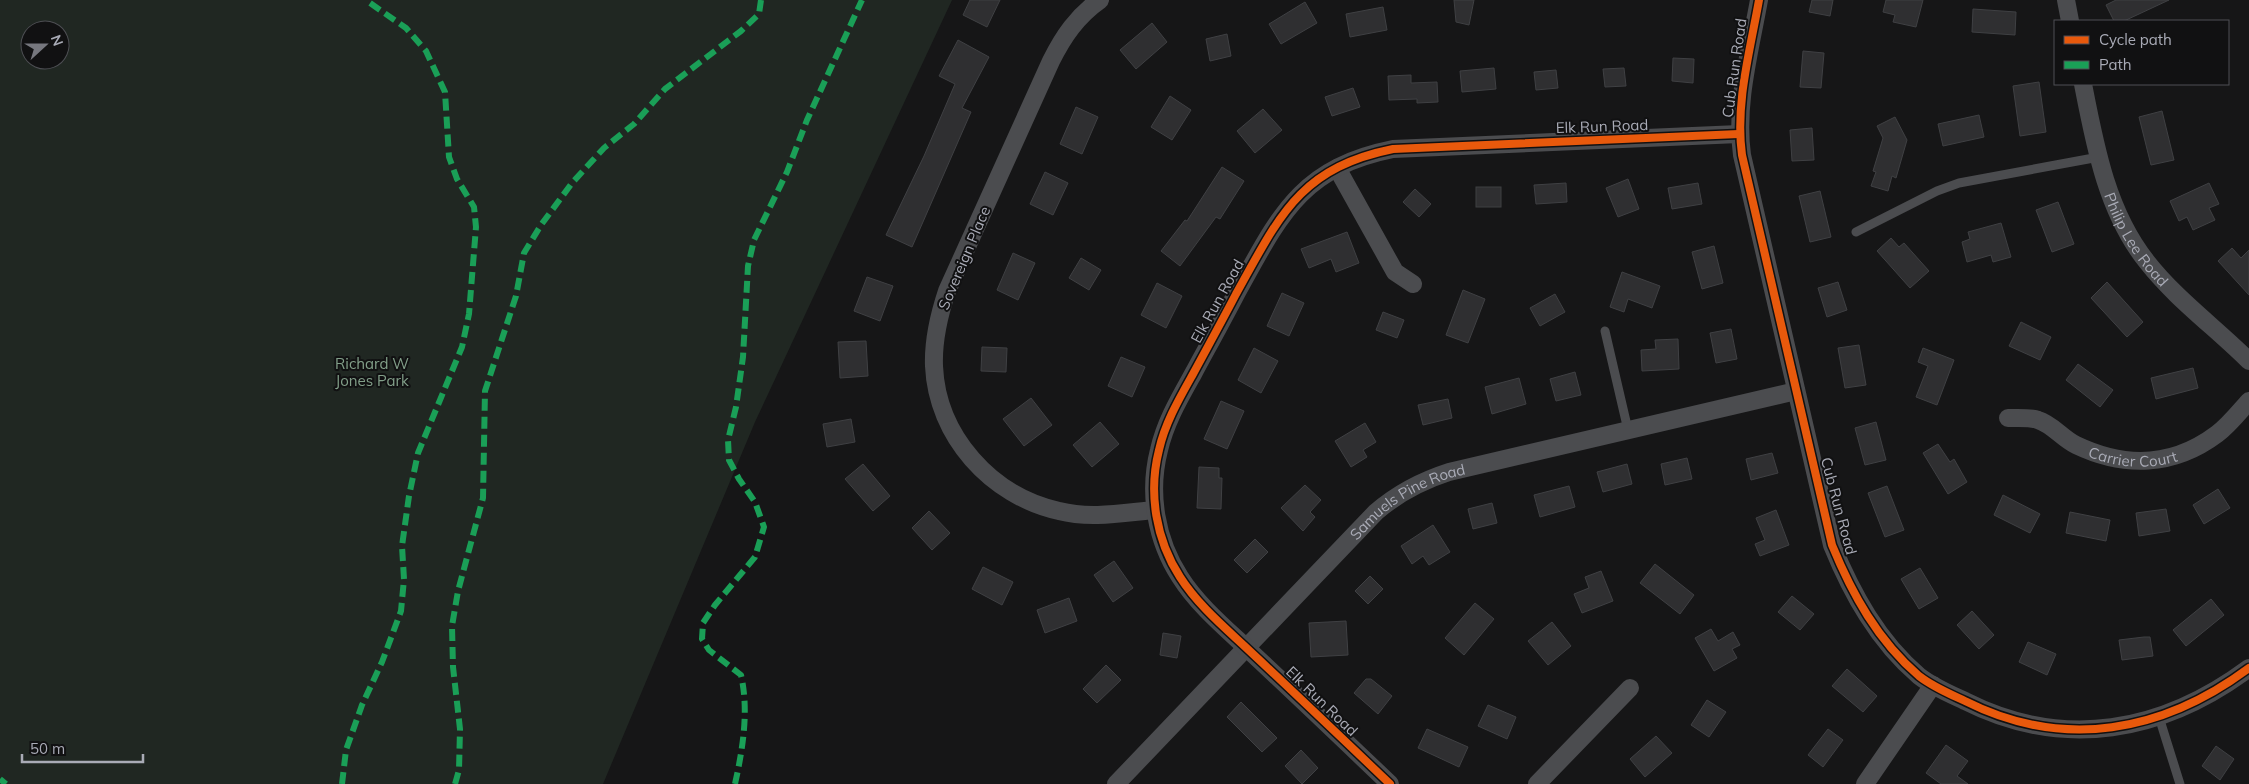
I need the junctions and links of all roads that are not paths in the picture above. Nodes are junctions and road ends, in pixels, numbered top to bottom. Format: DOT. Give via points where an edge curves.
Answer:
graph roads {
  1 [pos="1100,0"];
  2 [pos="1759,0"];
  3 [pos="2066,0"];
  4 [pos="2070,20"];
  5 [pos="2083,85"];
  6 [pos="1739,134"];
  7 [pos="2099,157"];
  8 [pos="1337,168"];
  9 [pos="1856,232"];
  10 [pos="1412,284"];
  11 [pos="1605,331"];
  12 [pos="2249,361"];
  13 [pos="1796,391"];
  14 [pos="2249,401"];
  15 [pos="2008,418"];
  16 [pos="1628,430"];
  17 [pos="1154,510"];
  18 [pos="1247,648"];
  19 [pos="2249,668"];
  20 [pos="1933,685"];
  21 [pos="1630,688"];
  22 [pos="2159,717"];
  23 [pos="1116,784"];
  24 [pos="1390,784"];
  25 [pos="1537,784"];
  26 [pos="1864,784"];
  27 [pos="2180,784"];
  1 -- 17 [label="street, Sovereign Place" via="1066,34 1043,79 948,291 939,315 934,366 938,392 953,433 980,469 1001,487 1061,512 1108,515"];
  2 -- 6 [label="street, Cub Run Road" via="1740,110"];
  3 -- 4 [label="street"];
  5 -- 7 [label="street, Philip Lee Road"];
  6 -- 8 [label="street, Elk Run Road" via="1393,149 1364,156"];
  6 -- 13 [label="street, Cub Run Road"];
  7 -- 9 [label="lane" via="1959,183"];
  7 -- 12 [label="street, Philip Lee Road" via="2114,206 2147,262 2170,288"];
  8 -- 10 [label="street" via="1395,272"];
  8 -- 17 [label="street, Elk Run Road" via="1304,190 1276,222 1173,410 1158,451"];
  11 -- 16 [label="lane"];
  13 -- 16 [label="street, Samuels Pine Road"];
  13 -- 20 [label="street, Cub Run Road" via="1832,545 1846,580 1886,642 1915,672"];
  14 -- 15 [label="street, Carrier Court" via="2203,444 2162,459 2137,462 2094,454 2038,420"];
  16 -- 18 [label="street, Samuels Pine Road" via="1448,472 1403,492 1376,512"];
  17 -- 18 [label="street, Elk Run Road" via="1167,552 1180,578"];
  18 -- 23 [label="street, Samuels Pine Road"];
  18 -- 24 [label="street, Elk Run Road"];
  19 -- 22 [label="street, Cub Run Road" via="2207,696"];
  20 -- 22 [label="street, Cub Run Road" via="1982,710 2015,721 2049,727 2107,728"];
  20 -- 26 [label="street"];
  21 -- 25 [label="street"];
  22 -- 27 [label="lane"];
}
